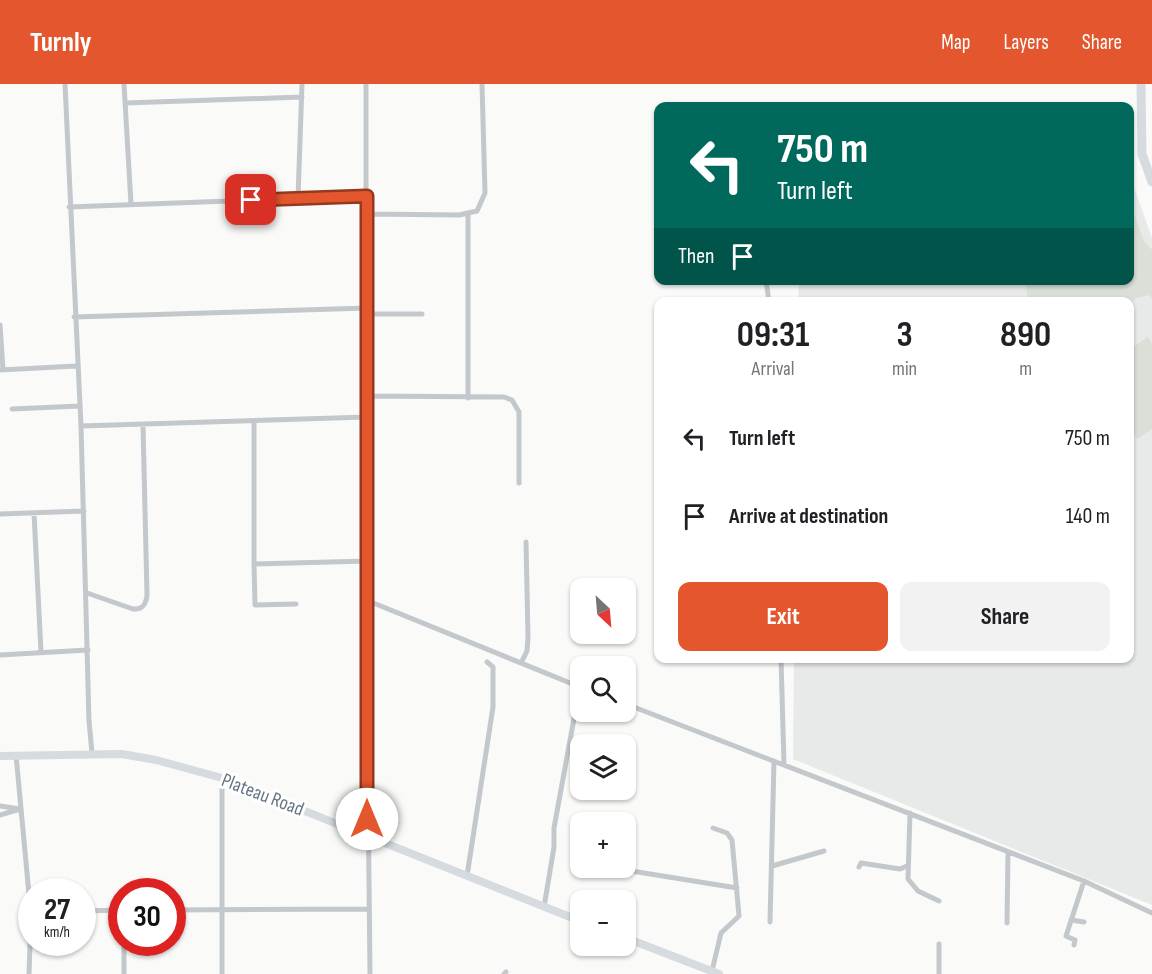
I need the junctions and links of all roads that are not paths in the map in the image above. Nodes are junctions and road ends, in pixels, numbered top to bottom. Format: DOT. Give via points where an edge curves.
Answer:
graph roads {
  1 [pos="65,84"];
  2 [pos="124,84"];
  3 [pos="302,84"];
  4 [pos="366,84"];
  5 [pos="482,84"];
  6 [pos="1141,84"];
  7 [pos="302,97"];
  8 [pos="125,103"];
  9 [pos="1152,182"];
  10 [pos="367,196"];
  11 [pos="298,198"];
  12 [pos="130,204"];
  13 [pos="69,207"];
  14 [pos="367,214"];
  15 [pos="468,214"];
  16 [pos="367,311"];
  17 [pos="422,314"];
  18 [pos="74,317"];
  19 [pos="0,325"];
  20 [pos="76,366"];
  21 [pos="2,370"];
  22 [pos="368,396"];
  23 [pos="468,398"];
  24 [pos="80,406"];
  25 [pos="12,409"];
  26 [pos="367,417"];
  27 [pos="254,422"];
  28 [pos="143,425"];
  29 [pos="81,426"];
  30 [pos="519,483"];
  31 [pos="84,511"];
  32 [pos="34,513"];
  33 [pos="0,514"];
  34 [pos="526,542"];
  35 [pos="368,561"];
  36 [pos="254,564"];
  37 [pos="87,593"];
  38 [pos="366,600"];
  39 [pos="296,604"];
  40 [pos="88,650"];
  41 [pos="41,652"];
  42 [pos="0,655"];
  43 [pos="487,662"];
  44 [pos="521,663"];
  45 [pos="781,663"];
  46 [pos="570,683"];
  47 [pos="636,708"];
  48 [pos="573,722"];
  49 [pos="92,753"];
  50 [pos="16,755"];
  51 [pos="0,756"];
  52 [pos="774,761"];
  53 [pos="783,764"];
  54 [pos="222,778"];
  55 [pos="0,806"];
  56 [pos="20,809"];
  57 [pos="910,813"];
  58 [pos="0,815"];
  59 [pos="713,828"];
  60 [pos="367,833"];
  61 [pos="824,851"];
  62 [pos="1008,852"];
  63 [pos="772,866"];
  64 [pos="907,866"];
  65 [pos="859,867"];
  66 [pos="636,872"];
  67 [pos="468,876"];
  68 [pos="27,878"];
  69 [pos="1084,881"];
  70 [pos="737,888"];
  71 [pos="939,901"];
  72 [pos="544,906"];
  73 [pos="369,909"];
  74 [pos="186,910"];
  75 [pos="222,910"];
  76 [pos="1152,914"];
  77 [pos="570,917"];
  78 [pos="1071,920"];
  79 [pos="771,922"];
  80 [pos="1084,922"];
  81 [pos="1007,923"];
  82 [pos="636,942"];
  83 [pos="939,944"];
  84 [pos="1074,945"];
  85 [pos="30,956"];
  86 [pos="124,956"];
  87 [pos="715,973"];
  88 [pos="29,974"];
  89 [pos="124,974"];
  90 [pos="222,974"];
  91 [pos="370,974"];
  92 [pos="939,974"];
  1 -- 13 [label="street"];
  2 -- 8 [label="street"];
  3 -- 7 [label="street"];
  4 -- 10 [label="street"];
  5 -- 15 [label="street" via="485,193 477,211"];
  6 -- 9 [label="highway" via="1142,154"];
  7 -- 8 [label="street"];
  7 -- 11 [label="street"];
  8 -- 12 [label="street"];
  10 -- 11 [label="street"];
  10 -- 14 [label="street"];
  11 -- 12 [label="street"];
  12 -- 13 [label="street"];
  13 -- 18 [label="street"];
  14 -- 15 [label="street"];
  14 -- 16 [label="street"];
  15 -- 23 [label="street"];
  16 -- 17 [label="street"];
  16 -- 18 [label="street"];
  16 -- 22 [label="street"];
  18 -- 20 [label="street"];
  19 -- 21 [label="street"];
  20 -- 21 [label="street"];
  20 -- 24 [label="street"];
  22 -- 23 [label="street"];
  22 -- 26 [label="street"];
  23 -- 30 [label="street" via="504,397 518,407"];
  24 -- 25 [label="street"];
  24 -- 29 [label="street"];
  26 -- 27 [label="street"];
  26 -- 35 [label="street"];
  27 -- 28 [label="street"];
  27 -- 36 [label="street"];
  28 -- 29 [label="street"];
  28 -- 37 [label="street" via="145,605 133,609"];
  29 -- 31 [label="street"];
  31 -- 32 [label="street"];
  31 -- 37 [label="street"];
  32 -- 33 [label="street"];
  32 -- 41 [label="street"];
  34 -- 44 [label="street" via="528,637"];
  35 -- 36 [label="street"];
  35 -- 38 [label="street"];
  36 -- 39 [label="street" via="253,603"];
  37 -- 40 [label="street"];
  38 -- 44 [label="street"];
  38 -- 60 [label="street"];
  40 -- 41 [label="street"];
  40 -- 49 [label="street"];
  41 -- 42 [label="street"];
  43 -- 67 [label="street" via="493,671 493,707"];
  44 -- 46 [label="street"];
  45 -- 53 [label="street"];
  47 -- 52 [label="street"];
  48 -- 72 [label="street"];
  49 -- 50 [label="street, Plateau Road"];
  49 -- 54 [label="street, Plateau Road" via="156,760"];
  50 -- 51 [label="street, Plateau Road"];
  50 -- 56 [label="street"];
  52 -- 53 [label="street"];
  52 -- 63 [label="street"];
  53 -- 57 [label="street"];
  54 -- 60 [label="street, Plateau Road"];
  54 -- 75 [label="street"];
  55 -- 56 [label="street"];
  56 -- 58 [label="street"];
  56 -- 68 [label="street"];
  57 -- 62 [label="street"];
  57 -- 64 [label="street"];
  59 -- 70 [label="street" via="727,833 732,840"];
  60 -- 67 [label="street, Plateau Road"];
  60 -- 73 [label="street"];
  61 -- 63 [label="street"];
  62 -- 69 [label="street"];
  62 -- 81 [label="street"];
  63 -- 79 [label="street"];
  64 -- 65 [label="street" via="900,869 861,863"];
  64 -- 71 [label="street" via="911,886"];
  66 -- 70 [label="street"];
  67 -- 72 [label="street, Plateau Road"];
  69 -- 76 [label="street"];
  69 -- 78 [label="street"];
  70 -- 87 [label="street" via="738,919 721,933"];
  72 -- 77 [label="street, Plateau Road"];
  73 -- 75 [label="street"];
  73 -- 91 [label="street"];
  74 -- 75 [label="street"];
  75 -- 90 [label="street"];
  78 -- 80 [label="street"];
  78 -- 84 [label="street" via="1066,936 1075,940"];
  82 -- 87 [label="street"];
  83 -- 92 [label="street"];
  85 -- 88 [label="street"];
  86 -- 89 [label="street"];
}
